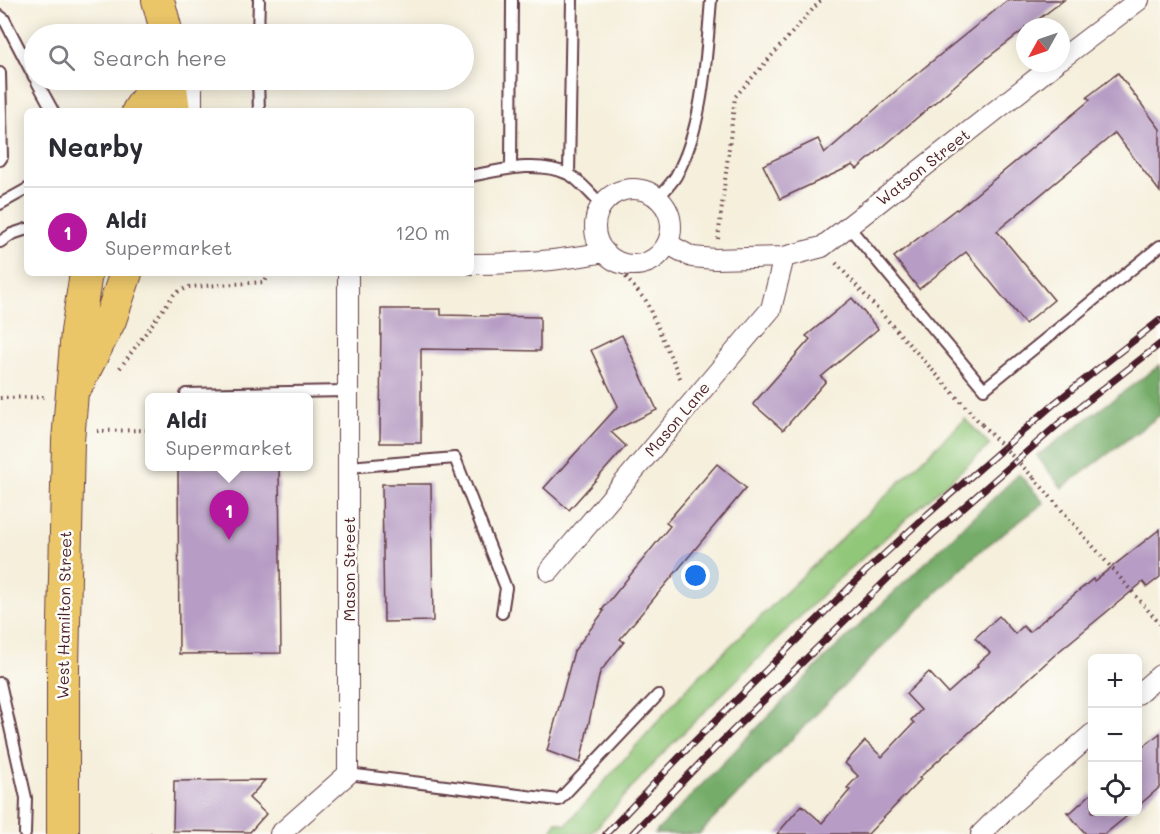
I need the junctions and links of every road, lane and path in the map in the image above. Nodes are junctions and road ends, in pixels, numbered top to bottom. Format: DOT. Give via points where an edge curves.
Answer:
graph roads {
  1 [pos="259,0"];
  2 [pos="512,0"];
  3 [pos="572,0"];
  4 [pos="711,0"];
  5 [pos="821,0"];
  6 [pos="1139,0"];
  7 [pos="1116,6"];
  8 [pos="1,18"];
  9 [pos="258,24"];
  10 [pos="1070,50"];
  11 [pos="24,59"];
  12 [pos="1045,72"];
  13 [pos="0,73"];
  14 [pos="42,90"];
  15 [pos="152,90"];
  16 [pos="171,90"];
  17 [pos="192,90"];
  18 [pos="258,90"];
  19 [pos="51,108"];
  20 [pos="140,108"];
  21 [pos="174,108"];
  22 [pos="192,108"];
  23 [pos="259,108"];
  24 [pos="1,159"];
  25 [pos="511,168"];
  26 [pos="569,174"];
  27 [pos="474,175"];
  28 [pos="24,191"];
  29 [pos="658,198"];
  30 [pos="0,204"];
  31 [pos="602,205"];
  32 [pos="848,226"];
  33 [pos="24,230"];
  34 [pos="0,242"];
  35 [pos="668,244"];
  36 [pos="1160,246"];
  37 [pos="822,247"];
  38 [pos="604,252"];
  39 [pos="784,257"];
  40 [pos="715,260"];
  41 [pos="474,264"];
  42 [pos="86,276"];
  43 [pos="125,276"];
  44 [pos="268,276"];
  45 [pos="348,276"];
  46 [pos="116,373"];
  47 [pos="347,391"];
  48 [pos="240,393"];
  49 [pos="71,397"];
  50 [pos="0,398"];
  51 [pos="692,403"];
  52 [pos="145,430"];
  53 [pos="68,441"];
  54 [pos="349,467"];
  55 [pos="549,571"];
  56 [pos="502,613"];
  57 [pos="1160,624"];
  58 [pos="1160,675"];
  59 [pos="0,683"];
  60 [pos="1142,690"];
  61 [pos="658,695"];
  62 [pos="1088,737"];
  63 [pos="348,774"];
  64 [pos="25,834"];
  65 [pos="63,834"];
  66 [pos="280,834"];
  67 [pos="981,834"];
  1 -- 9 [label="lane"];
  2 -- 25 [label="lane"];
  3 -- 26 [label="lane"];
  4 -- 29 [label="lane" via="697,120 675,178"];
  5 -- 40 [label="path" via="735,97"];
  6 -- 7 [label="street"];
  7 -- 10 [label="street"];
  8 -- 11 [label="lane"];
  12 -- 32 [label="street, Watson Street"];
  13 -- 24 [label="lane"];
  14 -- 19 [label="lane"];
  15 -- 20 [label="main road"];
  16 -- 21 [label="main road"];
  17 -- 22 [label="street"];
  18 -- 23 [label="lane"];
  25 -- 26 [label="lane" via="539,167"];
  25 -- 27 [label="lane"];
  26 -- 31 [label="lane"];
  28 -- 30 [label="lane"];
  29 -- 31 [label="street" via="634,189 616,193"];
  29 -- 35 [label="street" via="671,219"];
  31 -- 38 [label="street" via="595,229"];
  32 -- 36 [label="lane" via="984,389"];
  32 -- 37 [label="street, Watson Street"];
  33 -- 34 [label="lane"];
  35 -- 38 [label="street" via="661,254 638,265 614,260"];
  35 -- 40 [label="street, Watson Street" via="692,257"];
  37 -- 39 [label="street, Watson Street"];
  37 -- 57 [label="path, bridge" via="1034,478"];
  38 -- 41 [label="street" via="578,258"];
  38 -- 51 [label="path" via="646,301"];
  39 -- 40 [label="street, Watson Street"];
  39 -- 51 [label="street, Mason Lane" via="771,309"];
  42 -- 49 [label="main road, West Hamilton Street"];
  43 -- 49 [label="main road, West Hamilton Street" via="110,320"];
  44 -- 46 [label="path" via="265,282 189,287 175,293"];
  45 -- 47 [label="street, Mason Street"];
  47 -- 48 [label="lane"];
  47 -- 54 [label="street, Mason Street"];
  49 -- 50 [label="path"];
  49 -- 53 [label="main road, West Hamilton Street"];
  51 -- 55 [label="street, Mason Lane"];
  52 -- 53 [label="path" via="99,430"];
  53 -- 65 [label="main road, West Hamilton Street"];
  54 -- 56 [label="lane" via="455,458 506,588"];
  54 -- 63 [label="street, Mason Street"];
  58 -- 60 [label="street"];
  59 -- 64 [label="lane" via="26,798"];
  61 -- 63 [label="lane" via="559,800"];
  62 -- 67 [label="street"];
  63 -- 66 [label="street"];
}
